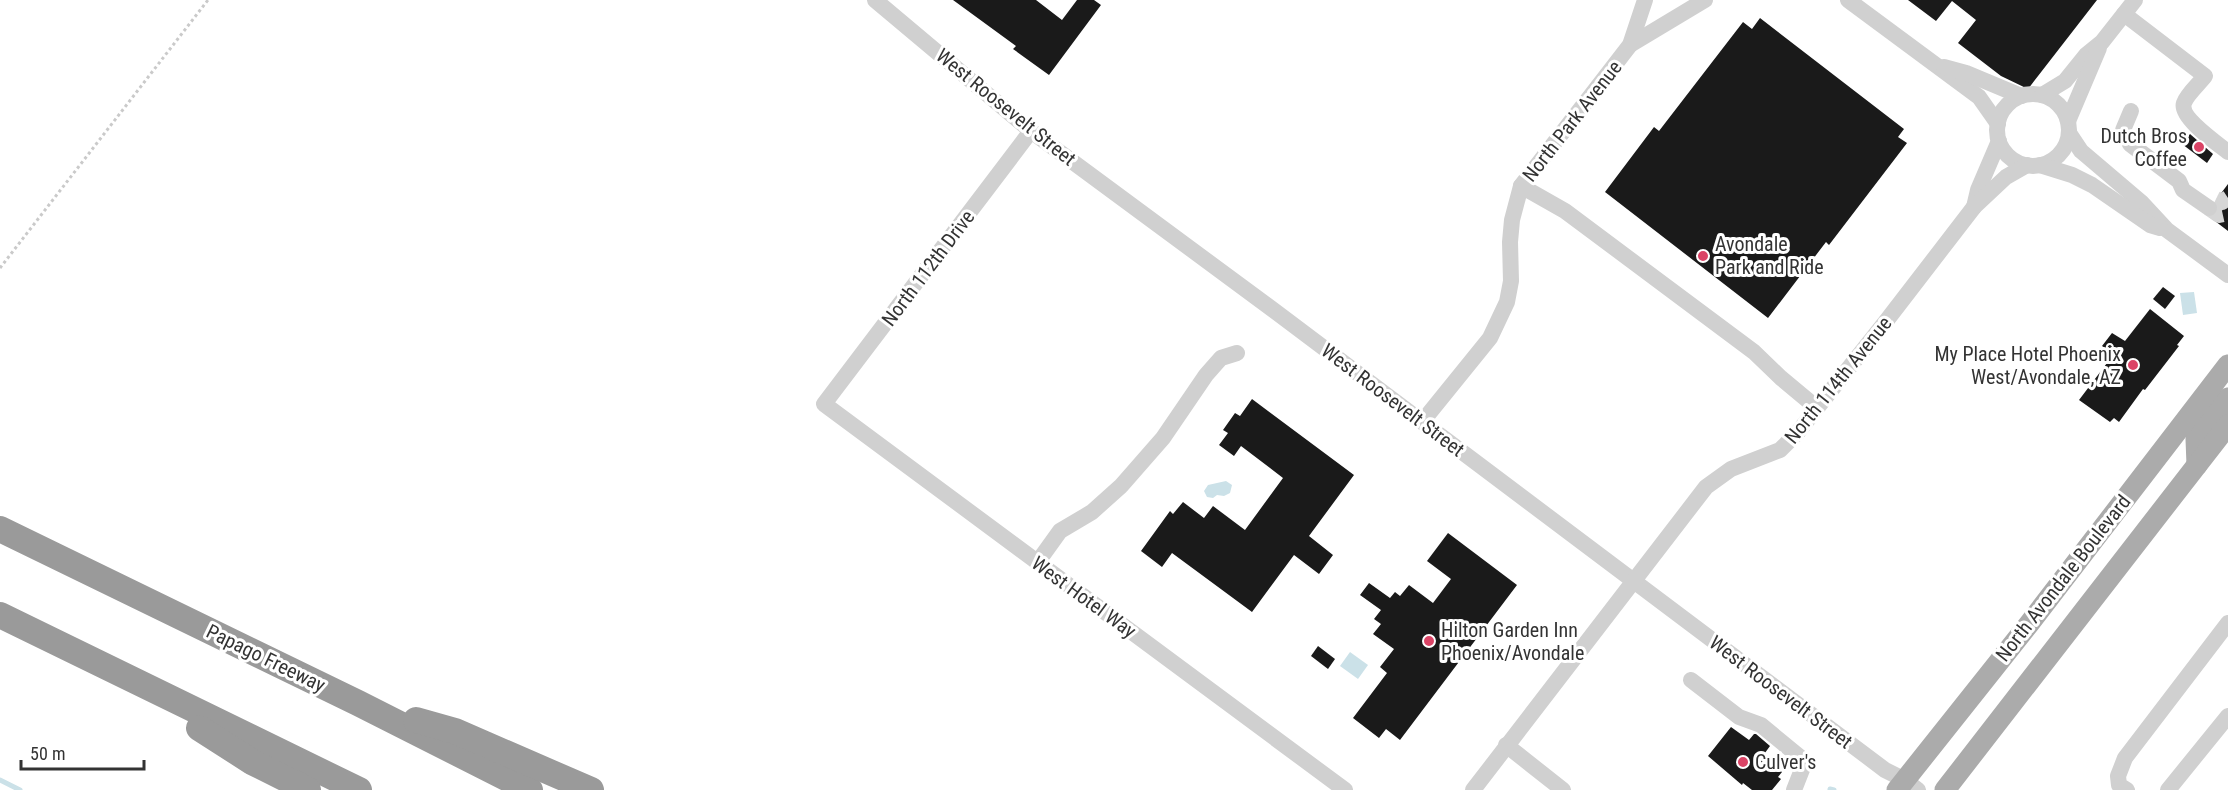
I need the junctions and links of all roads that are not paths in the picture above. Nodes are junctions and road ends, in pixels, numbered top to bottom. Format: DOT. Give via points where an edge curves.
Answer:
graph roads {
  1 [pos="875,0"];
  2 [pos="1645,0"];
  3 [pos="1705,0"];
  4 [pos="1848,0"];
  5 [pos="2135,0"];
  6 [pos="2124,14"];
  7 [pos="2102,42"];
  8 [pos="1630,45"];
  9 [pos="1938,65"];
  10 [pos="2042,95"];
  11 [pos="2021,96"];
  12 [pos="2131,111"];
  13 [pos="1998,123"];
  14 [pos="2069,127"];
  15 [pos="1031,131"];
  16 [pos="2000,141"];
  17 [pos="2228,152"];
  18 [pos="2033,165"];
  19 [pos="1521,186"];
  20 [pos="2212,204"];
  21 [pos="1974,207"];
  22 [pos="2167,230"];
  23 [pos="2228,275"];
  24 [pos="1237,353"];
  25 [pos="2228,365"];
  26 [pos="2228,398"];
  27 [pos="824,404"];
  28 [pos="1817,408"];
  29 [pos="1422,422"];
  30 [pos="2228,425"];
  31 [pos="2197,465"];
  32 [pos="0,529"];
  33 [pos="1036,563"];
  34 [pos="1633,580"];
  35 [pos="0,615"];
  36 [pos="2228,623"];
  37 [pos="98,663"];
  38 [pos="1691,680"];
  39 [pos="358,703"];
  40 [pos="2228,716"];
  41 [pos="1506,745"];
  42 [pos="1907,787"];
  43 [pos="308,790"];
  44 [pos="359,790"];
  45 [pos="530,790"];
  46 [pos="591,790"];
  47 [pos="1345,790"];
  48 [pos="1473,790"];
  49 [pos="1563,790"];
  50 [pos="1794,790"];
  51 [pos="1945,790"];
  52 [pos="2127,790"];
  53 [pos="2168,790"];
  1 -- 15 [label="street, West Roosevelt Street"];
  2 -- 8 [label="street, North Park Avenue"];
  3 -- 8 [label="street, North Park Avenue"];
  4 -- 9 [label="street"];
  5 -- 6 [label="street"];
  6 -- 7 [label="street"];
  6 -- 17 [label="street" via="2205,76 2184,103 2184,109 2191,121"];
  7 -- 10 [label="street" via="2065,81"];
  7 -- 14 [label="street"];
  8 -- 19 [label="street, North Park Avenue"];
  9 -- 11 [label="street"];
  9 -- 13 [label="street" via="1979,97"];
  10 -- 11 [label="street"];
  10 -- 14 [label="street" via="2059,104"];
  11 -- 13 [label="street" via="2010,102"];
  12 -- 20 [label="street" via="2123,130 2130,144 2179,181 2183,190"];
  13 -- 16 [label="street"];
  14 -- 18 [label="street" via="2063,151"];
  14 -- 22 [label="street" via="2081,150"];
  15 -- 27 [label="street, North 112th Drive"];
  15 -- 29 [label="street, West Roosevelt Street"];
  16 -- 18 [label="street" via="2010,156"];
  16 -- 21 [label="street"];
  18 -- 21 [label="street" via="2006,177"];
  18 -- 22 [label="street" via="2072,175 2150,225"];
  19 -- 28 [label="street" via="1565,211 1755,352"];
  19 -- 29 [label="street, North Park Avenue" via="1512,220 1507,302 1490,338"];
  21 -- 28 [label="street, North 114th Avenue"];
  22 -- 23 [label="street"];
  24 -- 33 [label="street" via="1221,358 1206,375 1162,438 1121,486 1092,512 1060,531"];
  25 -- 42 [label="main road, North Avondale Boulevard"];
  26 -- 31 [label="main road" via="2196,440"];
  27 -- 33 [label="street, West Hotel Way"];
  28 -- 34 [label="street, North 114th Avenue" via="1780,450 1731,469 1706,487"];
  29 -- 34 [label="street, West Roosevelt Street"];
  30 -- 31 [label="main road, North Avondale Boulevard"];
  31 -- 51 [label="main road, North Avondale Boulevard"];
  32 -- 39 [label="highway, Papago Freeway"];
  33 -- 47 [label="street, West Hotel Way"];
  34 -- 41 [label="street, North 114th Avenue"];
  34 -- 42 [label="street, West Roosevelt Street"];
  35 -- 37 [label="highway"];
  36 -- 52 [label="street" via="2125,758 2118,776 2119,785"];
  37 -- 43 [label="highway" via="252,762"];
  37 -- 44 [label="highway"];
  38 -- 50 [label="street" via="1739,717 1761,725 1801,758 1803,767"];
  39 -- 45 [label="highway, Papago Freeway"];
  39 -- 46 [label="highway" via="455,731"];
  40 -- 53 [label="street"];
  41 -- 48 [label="street, North 114th Avenue"];
  41 -- 49 [label="street"];
}
